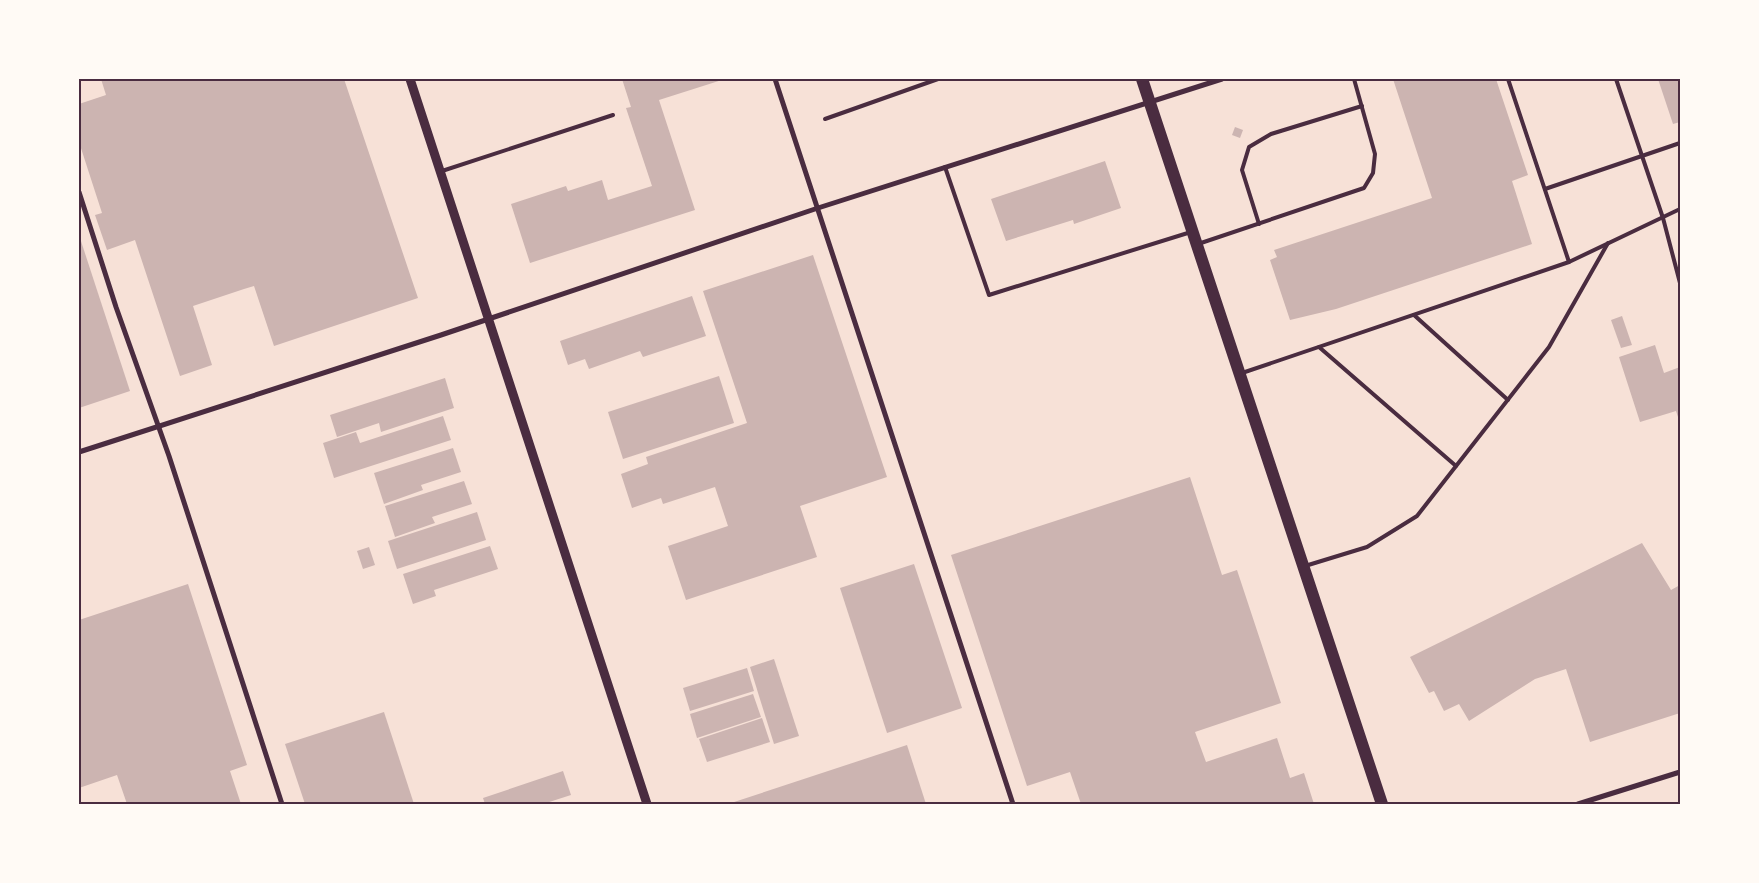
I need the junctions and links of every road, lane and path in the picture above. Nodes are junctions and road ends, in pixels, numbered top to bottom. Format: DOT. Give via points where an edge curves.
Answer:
graph roads {
  1 [pos="410,79"];
  2 [pos="775,79"];
  3 [pos="938,79"];
  4 [pos="1142,79"];
  5 [pos="1222,79"];
  6 [pos="1354,79"];
  7 [pos="1508,79"];
  8 [pos="1616,79"];
  9 [pos="1149,101"];
  10 [pos="1362,106"];
  11 [pos="613,115"];
  12 [pos="825,119"];
  13 [pos="1680,143"];
  14 [pos="1643,156"];
  15 [pos="946,167"];
  16 [pos="440,172"];
  17 [pos="1545,189"];
  18 [pos="79,192"];
  19 [pos="818,208"];
  20 [pos="1680,209"];
  21 [pos="1663,218"];
  22 [pos="1259,224"];
  23 [pos="1193,231"];
  24 [pos="1608,243"];
  25 [pos="1197,244"];
  26 [pos="1569,262"];
  27 [pos="1680,283"];
  28 [pos="1414,315"];
  29 [pos="488,318"];
  30 [pos="1319,347"];
  31 [pos="1240,374"];
  32 [pos="1508,400"];
  33 [pos="157,426"];
  34 [pos="79,452"];
  35 [pos="1456,466"];
  36 [pos="1303,566"];
  37 [pos="1680,772"];
  38 [pos="282,804"];
  39 [pos="647,804"];
  40 [pos="1013,804"];
  41 [pos="1382,804"];
  42 [pos="1578,804"];
  1 -- 16 [label="street"];
  2 -- 19 [label="street"];
  3 -- 12 [label="lane"];
  4 -- 9 [label="main road"];
  5 -- 9 [label="street"];
  6 -- 10 [label="lane"];
  7 -- 17 [label="lane"];
  8 -- 14 [label="lane"];
  9 -- 15 [label="street"];
  9 -- 23 [label="main road"];
  10 -- 22 [label="lane" via="1375,154 1373,173 1364,188"];
  10 -- 22 [label="lane" via="1271,134 1249,147 1242,170"];
  11 -- 16 [label="lane"];
  13 -- 14 [label="lane"];
  14 -- 17 [label="lane"];
  14 -- 21 [label="lane"];
  15 -- 19 [label="street"];
  15 -- 23 [label="lane" via="989,295"];
  16 -- 29 [label="street"];
  17 -- 26 [label="lane"];
  18 -- 33 [label="street"];
  19 -- 29 [label="street"];
  19 -- 40 [label="street"];
  20 -- 21 [label="lane"];
  21 -- 24 [label="lane"];
  21 -- 27 [label="lane"];
  22 -- 25 [label="lane"];
  23 -- 25 [label="main road"];
  24 -- 26 [label="lane"];
  24 -- 32 [label="lane" via="1549,347"];
  25 -- 31 [label="main road"];
  26 -- 28 [label="lane"];
  28 -- 30 [label="lane"];
  28 -- 32 [label="lane"];
  29 -- 33 [label="street"];
  29 -- 39 [label="street"];
  30 -- 31 [label="lane"];
  30 -- 35 [label="lane"];
  31 -- 36 [label="main road"];
  32 -- 35 [label="lane"];
  33 -- 34 [label="street"];
  33 -- 38 [label="street"];
  35 -- 36 [label="lane" via="1417,516 1367,547"];
  36 -- 41 [label="main road"];
  37 -- 42 [label="street"];
}
